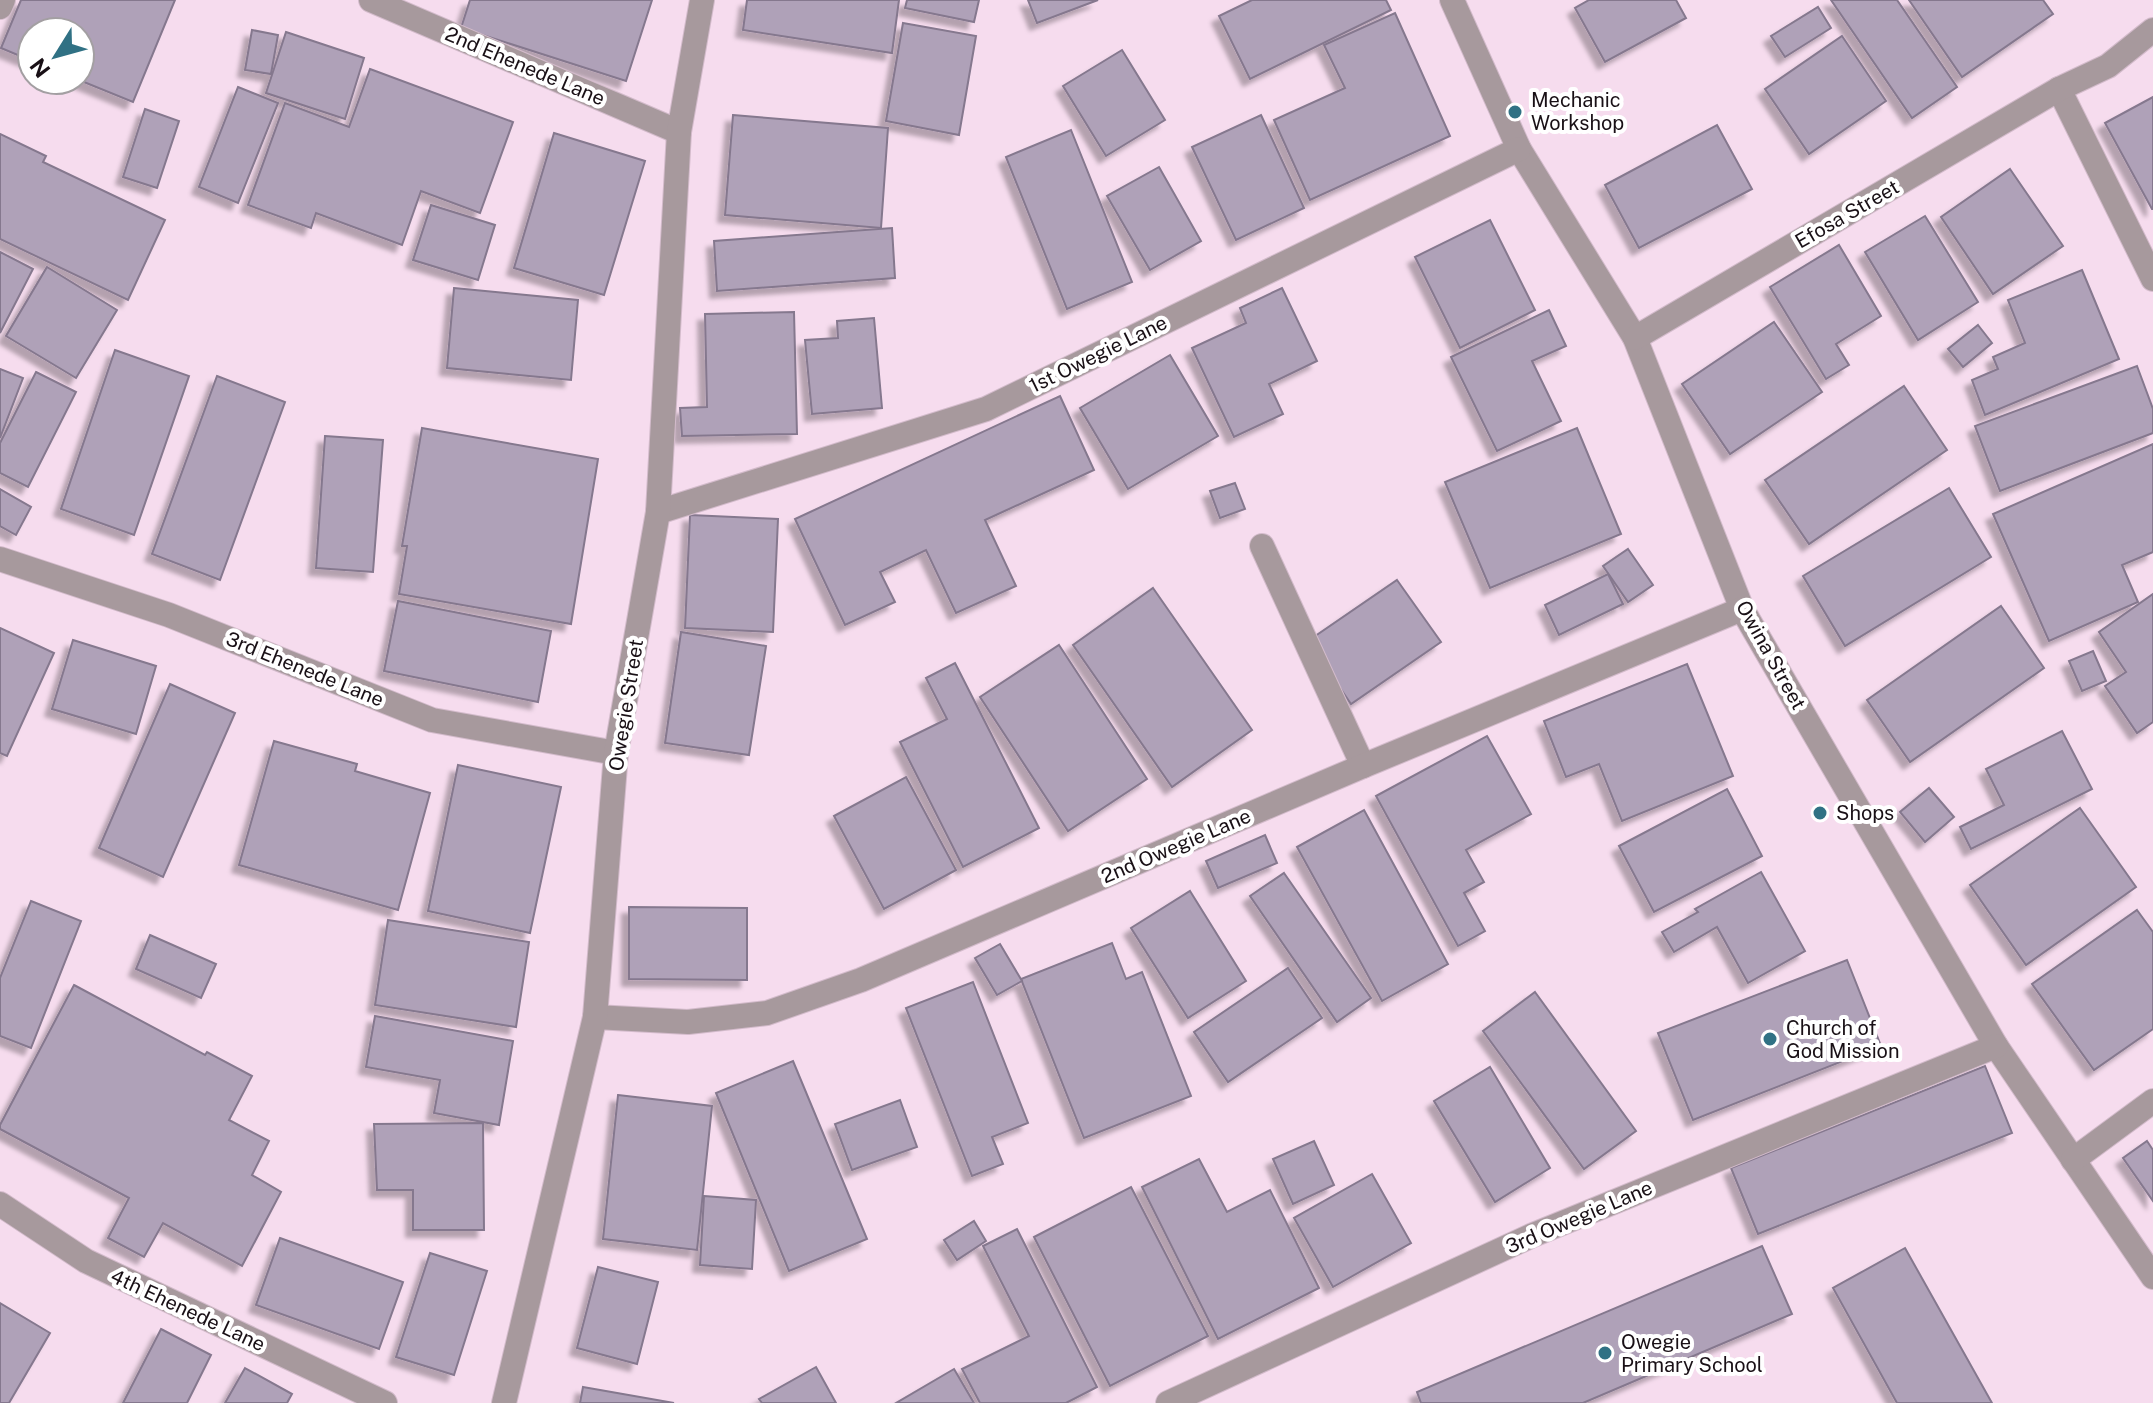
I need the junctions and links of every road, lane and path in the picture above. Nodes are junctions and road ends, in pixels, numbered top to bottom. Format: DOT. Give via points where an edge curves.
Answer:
graph roads {
  1 [pos="3,0"];
  2 [pos="371,0"];
  3 [pos="702,0"];
  4 [pos="1452,0"];
  5 [pos="0,7"];
  6 [pos="2153,30"];
  7 [pos="2059,89"];
  8 [pos="679,132"];
  9 [pos="1519,149"];
  10 [pos="2153,279"];
  11 [pos="1635,338"];
  12 [pos="658,512"];
  13 [pos="1262,546"];
  14 [pos="0,559"];
  15 [pos="1742,609"];
  16 [pos="616,753"];
  17 [pos="1363,766"];
  18 [pos="595,1017"];
  19 [pos="1996,1046"];
  20 [pos="2153,1101"];
  21 [pos="2073,1160"];
  22 [pos="0,1204"];
  23 [pos="2153,1277"];
  24 [pos="385,1403"];
  25 [pos="504,1403"];
  26 [pos="1168,1403"];
  1 -- 5 [label="street"];
  2 -- 8 [label="street, 2nd Ehenede Lane"];
  3 -- 8 [label="street, Owegie Street"];
  4 -- 9 [label="street, Owina Street"];
  6 -- 7 [label="street, Efosa Street" via="2108,66"];
  7 -- 10 [label="street"];
  7 -- 11 [label="street, Efosa Street"];
  8 -- 12 [label="street, Owegie Street"];
  9 -- 11 [label="street, Owina Street"];
  9 -- 12 [label="street, 1st Owegie Lane" via="986,409"];
  11 -- 15 [label="street, Owina Street"];
  12 -- 16 [label="street, Owegie Street"];
  13 -- 17 [label="street"];
  14 -- 16 [label="street, 3rd Ehenede Lane" via="169,615 432,720"];
  15 -- 17 [label="street, 2nd Owegie Lane"];
  15 -- 19 [label="street, Owina Street"];
  16 -- 18 [label="street, Owegie Street"];
  17 -- 18 [label="street, 2nd Owegie Lane" via="861,980 767,1013 688,1022"];
  18 -- 25 [label="street, Owegie Street"];
  19 -- 21 [label="street, Owina Street"];
  19 -- 26 [label="street, 3rd Owegie Lane" via="1533,1235"];
  20 -- 21 [label="street"];
  21 -- 23 [label="street, Owina Street"];
  22 -- 24 [label="street, 4th Ehenede Lane" via="86,1261"];
}
